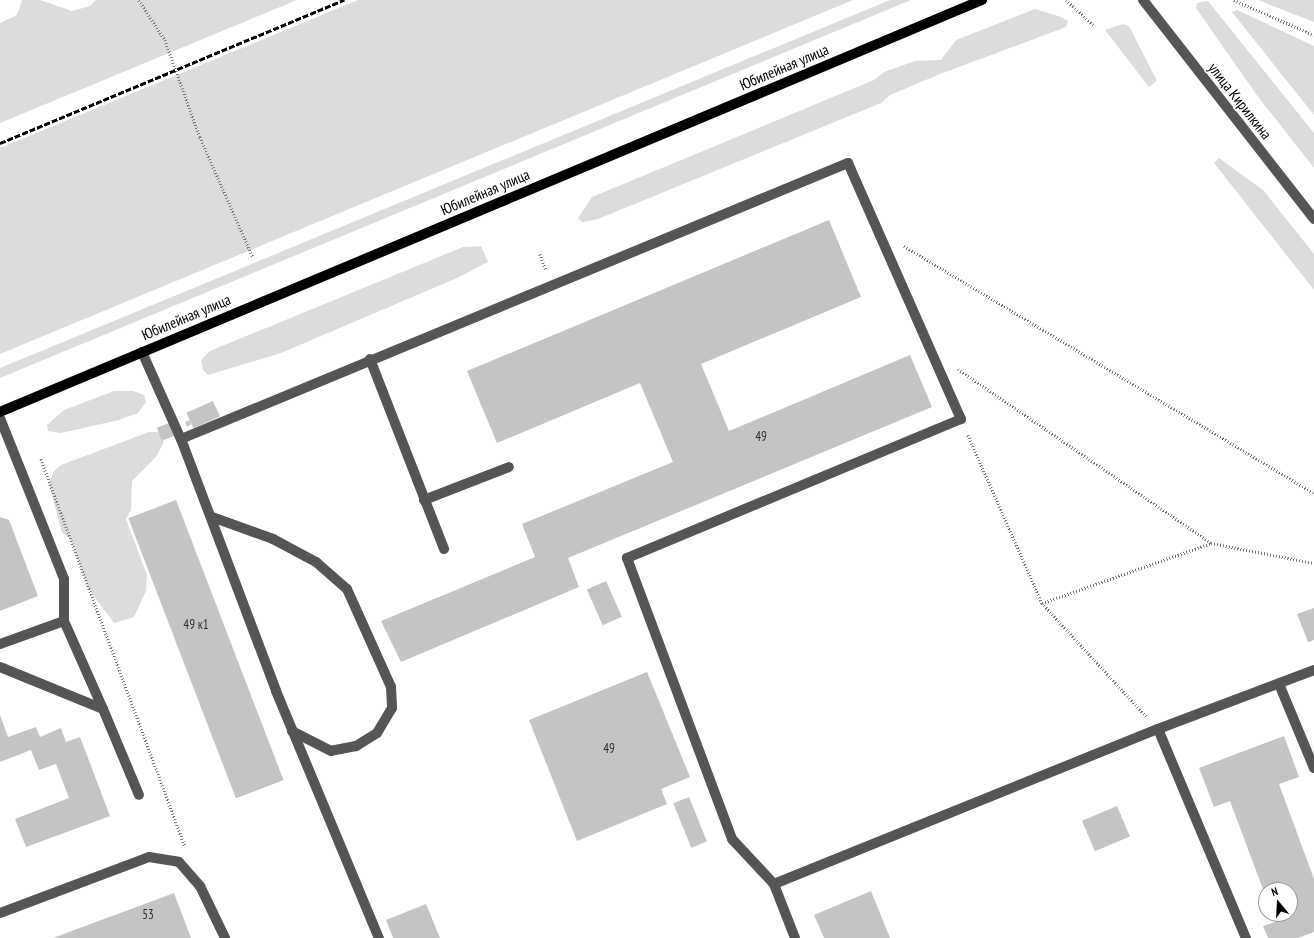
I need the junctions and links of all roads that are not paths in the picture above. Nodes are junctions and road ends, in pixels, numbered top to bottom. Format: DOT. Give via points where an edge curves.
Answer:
graph roads {
  1 [pos="982,0"];
  2 [pos="1143,0"];
  3 [pos="1314,219"];
  4 [pos="142,352"];
  5 [pos="370,359"];
  6 [pos="0,412"];
  7 [pos="0,418"];
  8 [pos="181,439"];
  9 [pos="509,467"];
  10 [pos="424,500"];
  11 [pos="212,517"];
  12 [pos="444,549"];
  13 [pos="64,621"];
  14 [pos="0,644"];
  15 [pos="0,667"];
  16 [pos="1314,670"];
  17 [pos="1279,684"];
  18 [pos="103,709"];
  19 [pos="1158,729"];
  20 [pos="292,731"];
  21 [pos="1314,768"];
  22 [pos="139,795"];
  23 [pos="774,884"];
  24 [pos="0,913"];
  25 [pos="225,938"];
  26 [pos="380,938"];
  27 [pos="795,938"];
  28 [pos="1246,938"];
  1 -- 4 [label="main road, Юбилейная улица"];
  2 -- 3 [label="street, улица Кирилкина"];
  4 -- 6 [label="main road, Юбилейная улица"];
  4 -- 8 [label="street"];
  5 -- 8 [label="street"];
  5 -- 10 [label="street"];
  5 -- 23 [label="street" via="848,163 962,419 627,558 732,839"];
  7 -- 13 [label="street" via="64,579"];
  8 -- 11 [label="street"];
  9 -- 10 [label="street"];
  10 -- 12 [label="street"];
  11 -- 20 [label="street"];
  11 -- 20 [label="street" via="273,539 316,562 347,590 391,687 392,708 377,733 356,746 331,751"];
  13 -- 14 [label="street"];
  13 -- 18 [label="street"];
  15 -- 18 [label="street"];
  16 -- 17 [label="street"];
  17 -- 19 [label="street"];
  17 -- 21 [label="street"];
  18 -- 22 [label="street"];
  19 -- 23 [label="street"];
  19 -- 28 [label="street"];
  20 -- 26 [label="street"];
  23 -- 27 [label="street"];
  24 -- 25 [label="street" via="149,857 180,862 200,886"];
}
